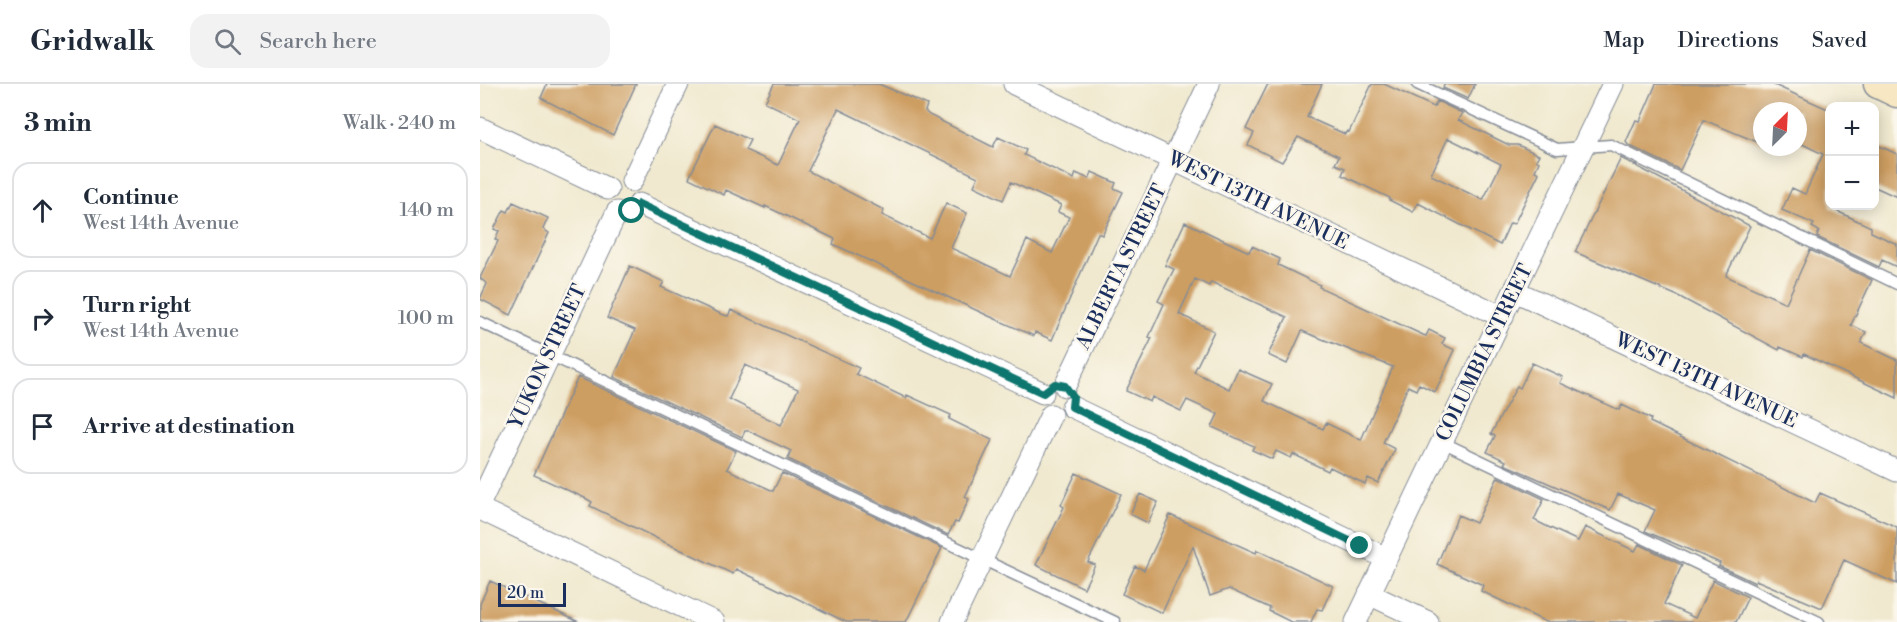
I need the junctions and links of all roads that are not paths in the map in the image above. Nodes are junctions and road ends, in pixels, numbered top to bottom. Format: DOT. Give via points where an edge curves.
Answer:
graph roads {
  1 [pos="678,84"];
  2 [pos="1014,84"];
  3 [pos="1209,84"];
  4 [pos="1417,84"];
  5 [pos="1613,84"];
  6 [pos="1878,84"];
  7 [pos="1897,93"];
  8 [pos="480,128"];
  9 [pos="1583,147"];
  10 [pos="1174,160"];
  11 [pos="632,181"];
  12 [pos="608,189"];
  13 [pos="639,204"];
  14 [pos="617,212"];
  15 [pos="1897,284"];
  16 [pos="1515,291"];
  17 [pos="1503,317"];
  18 [pos="480,322"];
  19 [pos="550,355"];
  20 [pos="1065,386"];
  21 [pos="1043,393"];
  22 [pos="1072,407"];
  23 [pos="1050,415"];
  24 [pos="1442,442"];
  25 [pos="1897,471"];
  26 [pos="480,503"];
  27 [pos="480,509"];
  28 [pos="982,558"];
  29 [pos="1386,558"];
  30 [pos="1369,594"];
  31 [pos="714,622"];
  32 [pos="952,622"];
  33 [pos="1115,622"];
  34 [pos="1356,622"];
  35 [pos="1428,622"];
  36 [pos="1819,622"];
  1 -- 11 [label="street"];
  2 -- 10 [label="street, WEST 13TH AVENUE"];
  3 -- 10 [label="street, ALBERTA STREET"];
  4 -- 9 [label="lane" via="1557,149"];
  5 -- 9 [label="street, COLUMBIA STREET"];
  6 -- 7 [label="street"];
  8 -- 12 [label="street"];
  9 -- 15 [label="lane" via="1611,145"];
  9 -- 16 [label="street, COLUMBIA STREET"];
  10 -- 17 [label="street, WEST 13TH AVENUE"];
  10 -- 20 [label="street, ALBERTA STREET"];
  11 -- 12 [label="street" via="621,179"];
  11 -- 13 [label="street" via="639,188"];
  12 -- 14 [label="street" via="607,200"];
  13 -- 14 [label="street" via="632,211"];
  13 -- 21 [label="street"];
  14 -- 19 [label="street, YUKON STREET"];
  16 -- 17 [label="street, COLUMBIA STREET"];
  16 -- 25 [label="street, WEST 13TH AVENUE"];
  17 -- 24 [label="street, COLUMBIA STREET"];
  18 -- 19 [label="lane"];
  19 -- 26 [label="street, YUKON STREET"];
  19 -- 28 [label="lane"];
  20 -- 21 [label="street" via="1055,384"];
  20 -- 22 [label="street" via="1073,397"];
  21 -- 23 [label="street" via="1043,408"];
  22 -- 23 [label="street" via="1060,416"];
  22 -- 29 [label="street"];
  23 -- 28 [label="street"];
  24 -- 29 [label="street, COLUMBIA STREET"];
  24 -- 36 [label="lane"];
  27 -- 31 [label="street"];
  28 -- 32 [label="street"];
  28 -- 33 [label="lane"];
  29 -- 30 [label="street, COLUMBIA STREET"];
  30 -- 34 [label="street, COLUMBIA STREET"];
  30 -- 35 [label="street"];
}
